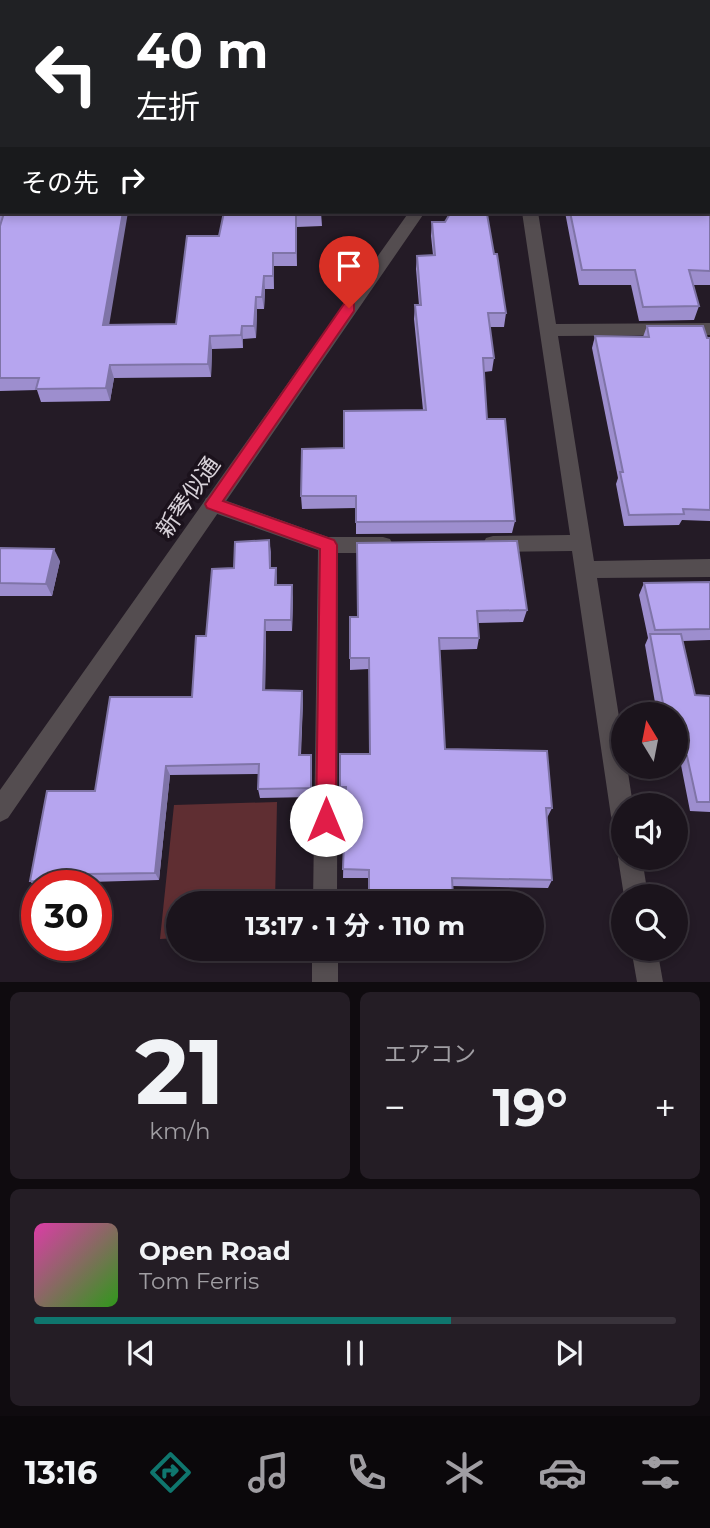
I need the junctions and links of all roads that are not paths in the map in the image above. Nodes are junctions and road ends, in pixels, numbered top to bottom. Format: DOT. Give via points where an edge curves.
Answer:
graph roads {
  1 [pos="416,214"];
  2 [pos="530,214"];
  3 [pos="710,329"];
  4 [pos="549,330"];
  5 [pos="213,504"];
  6 [pos="580,543"];
  7 [pos="398,544"];
  8 [pos="468,544"];
  9 [pos="328,545"];
  10 [pos="710,568"];
  11 [pos="584,569"];
  12 [pos="619,793"];
  13 [pos="0,810"];
  14 [pos="325,891"];
  15 [pos="325,961"];
  16 [pos="646,961"];
  17 [pos="325,982"];
  18 [pos="650,982"];
  1 -- 5 [label="street, 新琴似通"];
  2 -- 4 [label="street"];
  3 -- 4 [label="street"];
  4 -- 6 [label="street"];
  5 -- 9 [label="street"];
  5 -- 13 [label="street, 新琴似通"];
  6 -- 8 [label="street"];
  6 -- 11 [label="street"];
  7 -- 9 [label="street"];
  9 -- 14 [label="street"];
  10 -- 11 [label="street"];
  11 -- 12 [label="street"];
  15 -- 17 [label="street"];
  16 -- 18 [label="street"];
}
